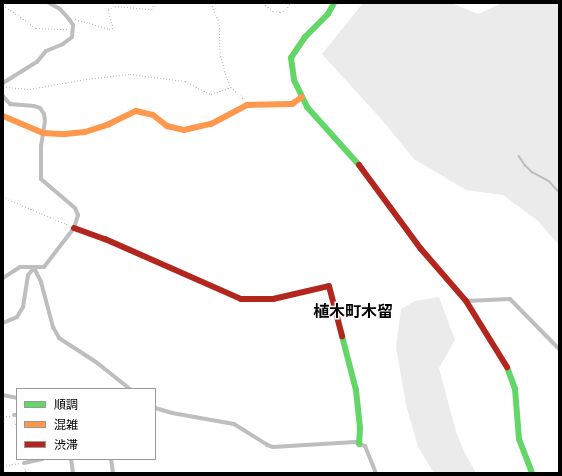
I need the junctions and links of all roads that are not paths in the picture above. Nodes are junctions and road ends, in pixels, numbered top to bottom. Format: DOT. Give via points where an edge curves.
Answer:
graph roads {
  1 [pos="49,3"];
  2 [pos="334,3"];
  3 [pos="3,83"];
  4 [pos="3,96"];
  5 [pos="302,97"];
  6 [pos="3,116"];
  7 [pos="42,133"];
  8 [pos="74,228"];
  9 [pos="34,268"];
  10 [pos="3,278"];
  11 [pos="466,301"];
  12 [pos="3,323"];
  13 [pos="559,349"];
  14 [pos="129,388"];
  15 [pos="3,395"];
  16 [pos="16,398"];
  17 [pos="156,408"];
  18 [pos="359,444"];
  19 [pos="38,460"];
  20 [pos="71,460"];
  21 [pos="111,460"];
  22 [pos="24,463"];
  23 [pos="73,473"];
  24 [pos="114,473"];
  25 [pos="376,473"];
  26 [pos="532,473"];
  1 -- 3 [label="street" via="60,8 69,19 73,30 72,37 46,51 37,62"];
  2 -- 5 [label="street" via="328,14 305,37 291,58 294,80"];
  4 -- 7 [label="street" via="10,104 40,108 46,120"];
  5 -- 7 [label="street" via="292,104 248,105 211,124 184,130 167,126 153,115 136,111 85,132"];
  5 -- 11 [label="street" via="307,107 370,179 421,249"];
  6 -- 7 [label="street"];
  7 -- 8 [label="street" via="40,179 75,208 78,215"];
  8 -- 9 [label="street" via="44,267"];
  8 -- 18 [label="street" via="105,239 241,299 273,299 329,286 356,390"];
  9 -- 10 [label="street" via="20,267"];
  9 -- 12 [label="street" via="28,275 23,307 17,317"];
  9 -- 14 [label="street" via="59,338 96,362"];
  11 -- 13 [label="street" via="510,299"];
  11 -- 26 [label="street" via="499,352 511,377 517,403 519,438"];
  15 -- 16 [label="street"];
  17 -- 18 [label="street" via="234,424 273,447 349,441"];
  18 -- 25 [label="street" via="365,446"];
  19 -- 22 [label="street"];
  20 -- 23 [label="street"];
  21 -- 24 [label="street"];
}
